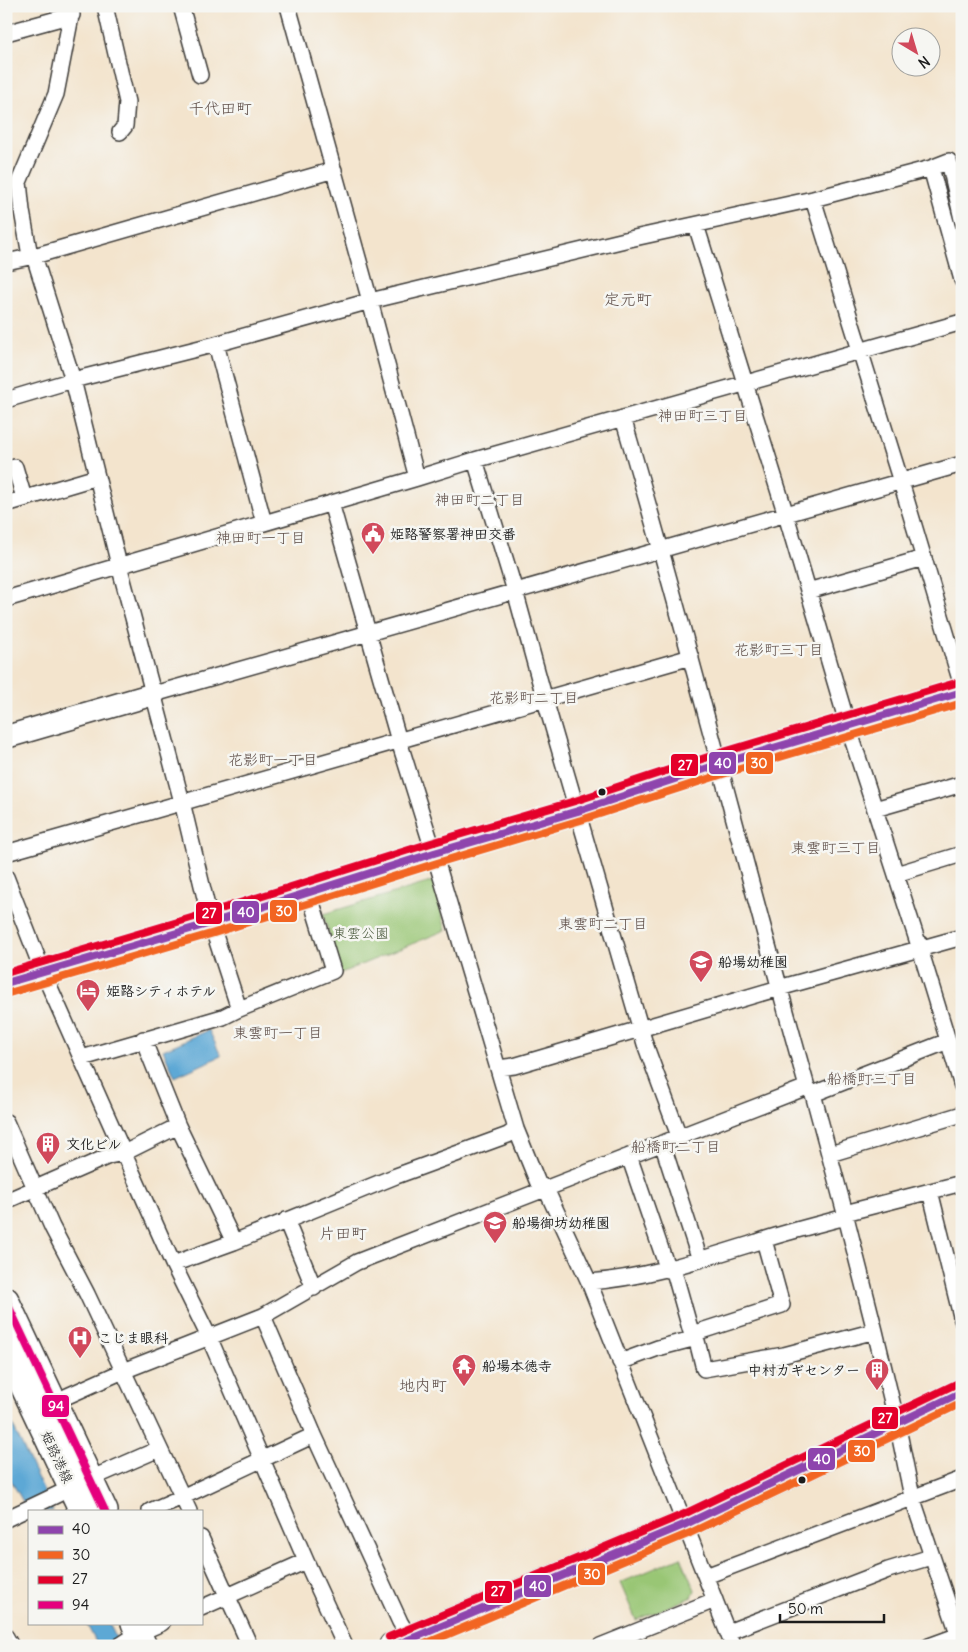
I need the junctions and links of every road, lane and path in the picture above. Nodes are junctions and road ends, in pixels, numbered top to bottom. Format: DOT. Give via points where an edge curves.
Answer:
graph roads {
  1 [pos="105,6"];
  2 [pos="181,6"];
  3 [pos="288,6"];
  4 [pos="74,9"];
  5 [pos="6,34"];
  6 [pos="200,75"];
  7 [pos="120,132"];
  8 [pos="931,168"];
  9 [pos="334,170"];
  10 [pos="813,199"];
  11 [pos="962,219"];
  12 [pos="696,226"];
  13 [pos="955,230"];
  14 [pos="34,256"];
  15 [pos="6,262"];
  16 [pos="962,280"];
  17 [pos="370,301"];
  18 [pos="962,322"];
  19 [pos="216,344"];
  20 [pos="860,350"];
  21 [pos="73,380"];
  22 [pos="746,384"];
  23 [pos="6,400"];
  24 [pos="623,418"];
  25 [pos="475,460"];
  26 [pos="962,464"];
  27 [pos="6,469"];
  28 [pos="97,477"];
  29 [pos="417,478"];
  30 [pos="901,482"];
  31 [pos="24,498"];
  32 [pos="331,503"];
  33 [pos="6,504"];
  34 [pos="786,515"];
  35 [pos="264,523"];
  36 [pos="662,550"];
  37 [pos="924,558"];
  38 [pos="118,565"];
  39 [pos="515,591"];
  40 [pos="808,591"];
  41 [pos="6,598"];
  42 [pos="368,632"];
  43 [pos="691,657"];
  44 [pos="962,686"];
  45 [pos="962,692"];
  46 [pos="154,694"];
  47 [pos="545,700"];
  48 [pos="848,726"];
  49 [pos="6,737"];
  50 [pos="400,741"];
  51 [pos="720,764"];
  52 [pos="962,784"];
  53 [pos="182,802"];
  54 [pos="875,809"];
  55 [pos="578,811"];
  56 [pos="6,853"];
  57 [pos="434,853"];
  58 [pos="962,854"];
  59 [pos="896,874"];
  60 [pos="6,877"];
  61 [pos="309,893"];
  62 [pos="211,923"];
  63 [pos="962,938"];
  64 [pos="920,949"];
  65 [pos="43,972"];
  66 [pos="6,983"];
  67 [pos="779,988"];
  68 [pos="238,1010"];
  69 [pos="640,1028"];
  70 [pos="143,1039"];
  71 [pos="948,1041"];
  72 [pos="82,1058"];
  73 [pos="498,1068"];
  74 [pos="962,1086"];
  75 [pos="810,1090"];
  76 [pos="962,1114"];
  77 [pos="6,1122"];
  78 [pos="178,1126"];
  79 [pos="516,1129"];
  80 [pos="679,1136"];
  81 [pos="662,1143"];
  82 [pos="124,1153"];
  83 [pos="830,1154"];
  84 [pos="629,1156"];
  85 [pos="962,1183"];
  86 [pos="36,1189"];
  87 [pos="546,1189"];
  88 [pos="930,1191"];
  89 [pos="6,1201"];
  90 [pos="846,1215"];
  91 [pos="286,1220"];
  92 [pos="764,1240"];
  93 [pos="234,1242"];
  94 [pos="700,1260"];
  95 [pos="173,1264"];
  96 [pos="670,1269"];
  97 [pos="589,1282"];
  98 [pos="314,1288"];
  99 [pos="6,1300"];
  100 [pos="263,1316"];
  101 [pos="962,1320"];
  102 [pos="875,1331"];
  103 [pos="696,1336"];
  104 [pos="210,1337"];
  105 [pos="6,1350"];
  106 [pos="620,1362"];
  107 [pos="123,1371"];
  108 [pos="962,1392"];
  109 [pos="54,1402"];
  110 [pos="897,1423"];
  111 [pos="314,1435"];
  112 [pos="159,1450"];
  113 [pos="263,1459"];
  114 [pos="962,1479"];
  115 [pos="71,1488"];
  116 [pos="912,1497"];
  117 [pos="186,1504"];
  118 [pos="82,1510"];
  119 [pos="104,1510"];
  120 [pos="155,1510"];
  121 [pos="6,1519"];
  122 [pos="686,1524"];
  123 [pos="202,1540"];
  124 [pos="931,1557"];
  125 [pos="306,1561"];
  126 [pos="706,1576"];
  127 [pos="228,1597"];
  128 [pos="715,1600"];
  129 [pos="202,1608"];
  130 [pos="6,1637"];
  131 [pos="960,1638"];
  132 [pos="731,1639"];
  133 [pos="406,1643"];
  134 [pos="10,1646"];
  135 [pos="250,1646"];
  136 [pos="345,1646"];
  137 [pos="600,1646"];
  138 [pos="929,1646"];
  1 -- 7 [label="street" via="127,102 125,126"];
  2 -- 6 [label="street"];
  3 -- 9 [label="street"];
  4 -- 5 [label="street"];
  4 -- 14 [label="street" via="56,94 20,182 29,250"];
  8 -- 10 [label="street"];
  8 -- 11 [label="street" via="949,161"];
  8 -- 13 [label="street"];
  9 -- 14 [label="street"];
  9 -- 17 [label="street"];
  10 -- 12 [label="street"];
  10 -- 20 [label="street"];
  12 -- 17 [label="street"];
  12 -- 22 [label="street"];
  13 -- 16 [label="street"];
  14 -- 15 [label="street"];
  14 -- 21 [label="street"];
  17 -- 19 [label="street"];
  17 -- 29 [label="street"];
  18 -- 20 [label="street"];
  19 -- 21 [label="street"];
  19 -- 35 [label="street"];
  20 -- 22 [label="street"];
  20 -- 30 [label="street"];
  21 -- 23 [label="street"];
  21 -- 28 [label="street"];
  22 -- 24 [label="street"];
  22 -- 34 [label="street"];
  24 -- 25 [label="street"];
  24 -- 36 [label="street"];
  25 -- 29 [label="street"];
  25 -- 39 [label="street"];
  26 -- 30 [label="street"];
  27 -- 31 [label="street" via="15,467"];
  28 -- 31 [label="street"];
  28 -- 38 [label="street"];
  29 -- 32 [label="street"];
  30 -- 34 [label="street"];
  30 -- 37 [label="street"];
  31 -- 33 [label="street"];
  32 -- 35 [label="street"];
  32 -- 42 [label="street"];
  34 -- 36 [label="street"];
  34 -- 40 [label="street"];
  35 -- 38 [label="street"];
  36 -- 39 [label="street"];
  36 -- 43 [label="street"];
  37 -- 40 [label="street"];
  37 -- 44 [label="street"];
  38 -- 41 [label="street"];
  38 -- 46 [label="street"];
  39 -- 42 [label="street"];
  39 -- 47 [label="street"];
  40 -- 48 [label="street"];
  42 -- 46 [label="street"];
  42 -- 50 [label="street"];
  43 -- 47 [label="street"];
  43 -- 51 [label="street"];
  45 -- 48 [label="street"];
  46 -- 49 [label="street"];
  46 -- 53 [label="street"];
  47 -- 50 [label="street"];
  47 -- 55 [label="street"];
  48 -- 51 [label="street"];
  48 -- 54 [label="street"];
  50 -- 53 [label="street"];
  50 -- 57 [label="street"];
  51 -- 55 [label="street"];
  51 -- 67 [label="street"];
  52 -- 54 [label="street"];
  53 -- 56 [label="street"];
  53 -- 62 [label="street"];
  54 -- 59 [label="street"];
  55 -- 57 [label="street"];
  55 -- 69 [label="street"];
  57 -- 61 [label="street"];
  57 -- 73 [label="street"];
  58 -- 59 [label="street"];
  59 -- 64 [label="street"];
  60 -- 65 [label="street"];
  61 -- 62 [label="street"];
  61 -- 68 [label="street" via="333,971"];
  62 -- 65 [label="street"];
  62 -- 68 [label="street"];
  63 -- 64 [label="street"];
  64 -- 67 [label="street"];
  64 -- 71 [label="street"];
  65 -- 66 [label="street"];
  65 -- 72 [label="street"];
  67 -- 69 [label="street"];
  67 -- 75 [label="street"];
  68 -- 70 [label="street"];
  69 -- 73 [label="street"];
  69 -- 80 [label="street"];
  70 -- 72 [label="street"];
  70 -- 78 [label="street"];
  71 -- 74 [label="street"];
  71 -- 75 [label="street"];
  72 -- 82 [label="street"];
  73 -- 79 [label="street"];
  75 -- 80 [label="street"];
  75 -- 83 [label="street"];
  76 -- 83 [label="street"];
  77 -- 86 [label="street"];
  78 -- 82 [label="street"];
  78 -- 93 [label="street"];
  79 -- 87 [label="street" via="538,1184"];
  79 -- 91 [label="street"];
  80 -- 81 [label="street"];
  81 -- 84 [label="street"];
  81 -- 94 [label="street"];
  82 -- 86 [label="street" via="109,1156"];
  82 -- 95 [label="street"];
  83 -- 90 [label="street"];
  84 -- 87 [label="street"];
  84 -- 96 [label="street"];
  85 -- 88 [label="street"];
  86 -- 89 [label="street"];
  86 -- 107 [label="street"];
  87 -- 97 [label="street"];
  87 -- 98 [label="street" via="357,1262"];
  88 -- 90 [label="street"];
  88 -- 101 [label="street"];
  90 -- 92 [label="street"];
  90 -- 102 [label="street"];
  91 -- 93 [label="street"];
  91 -- 98 [label="street"];
  92 -- 94 [label="street"];
  92 -- 103 [label="street" via="782,1305"];
  93 -- 95 [label="street"];
  94 -- 96 [label="street"];
  95 -- 104 [label="street"];
  96 -- 97 [label="street"];
  96 -- 103 [label="street" via="691,1332"];
  97 -- 106 [label="street"];
  98 -- 100 [label="street"];
  99 -- 109 [label="main road, 姫路港線"];
  100 -- 104 [label="street"];
  100 -- 111 [label="street"];
  102 -- 103 [label="street" via="784,1355 704,1369"];
  102 -- 110 [label="street"];
  103 -- 106 [label="street"];
  104 -- 107 [label="street"];
  104 -- 113 [label="street"];
  105 -- 115 [label="main road, 姫路港線"];
  106 -- 122 [label="street"];
  107 -- 109 [label="street"];
  107 -- 112 [label="street"];
  108 -- 110 [label="highway"];
  109 -- 115 [label="main road, 姫路港線"];
  110 -- 116 [label="street"];
  110 -- 122 [label="highway"];
  111 -- 113 [label="street"];
  111 -- 133 [label="street" via="400,1622"];
  112 -- 115 [label="street"];
  112 -- 117 [label="street"];
  113 -- 117 [label="street"];
  113 -- 125 [label="street"];
  114 -- 116 [label="street"];
  115 -- 118 [label="main road, 姫路港線"];
  115 -- 119 [label="main road, 姫路港線"];
  115 -- 121 [label="street"];
  116 -- 124 [label="street"];
  116 -- 126 [label="street"];
  117 -- 120 [label="street"];
  122 -- 126 [label="street"];
  122 -- 133 [label="highway"];
  123 -- 127 [label="street"];
  124 -- 131 [label="street"];
  124 -- 132 [label="street" via="888,1570"];
  125 -- 127 [label="street"];
  125 -- 136 [label="street"];
  126 -- 128 [label="street"];
  127 -- 129 [label="street"];
  127 -- 135 [label="street"];
  128 -- 132 [label="street"];
  128 -- 137 [label="street"];
  130 -- 134 [label="street"];
  131 -- 138 [label="street"];
}
